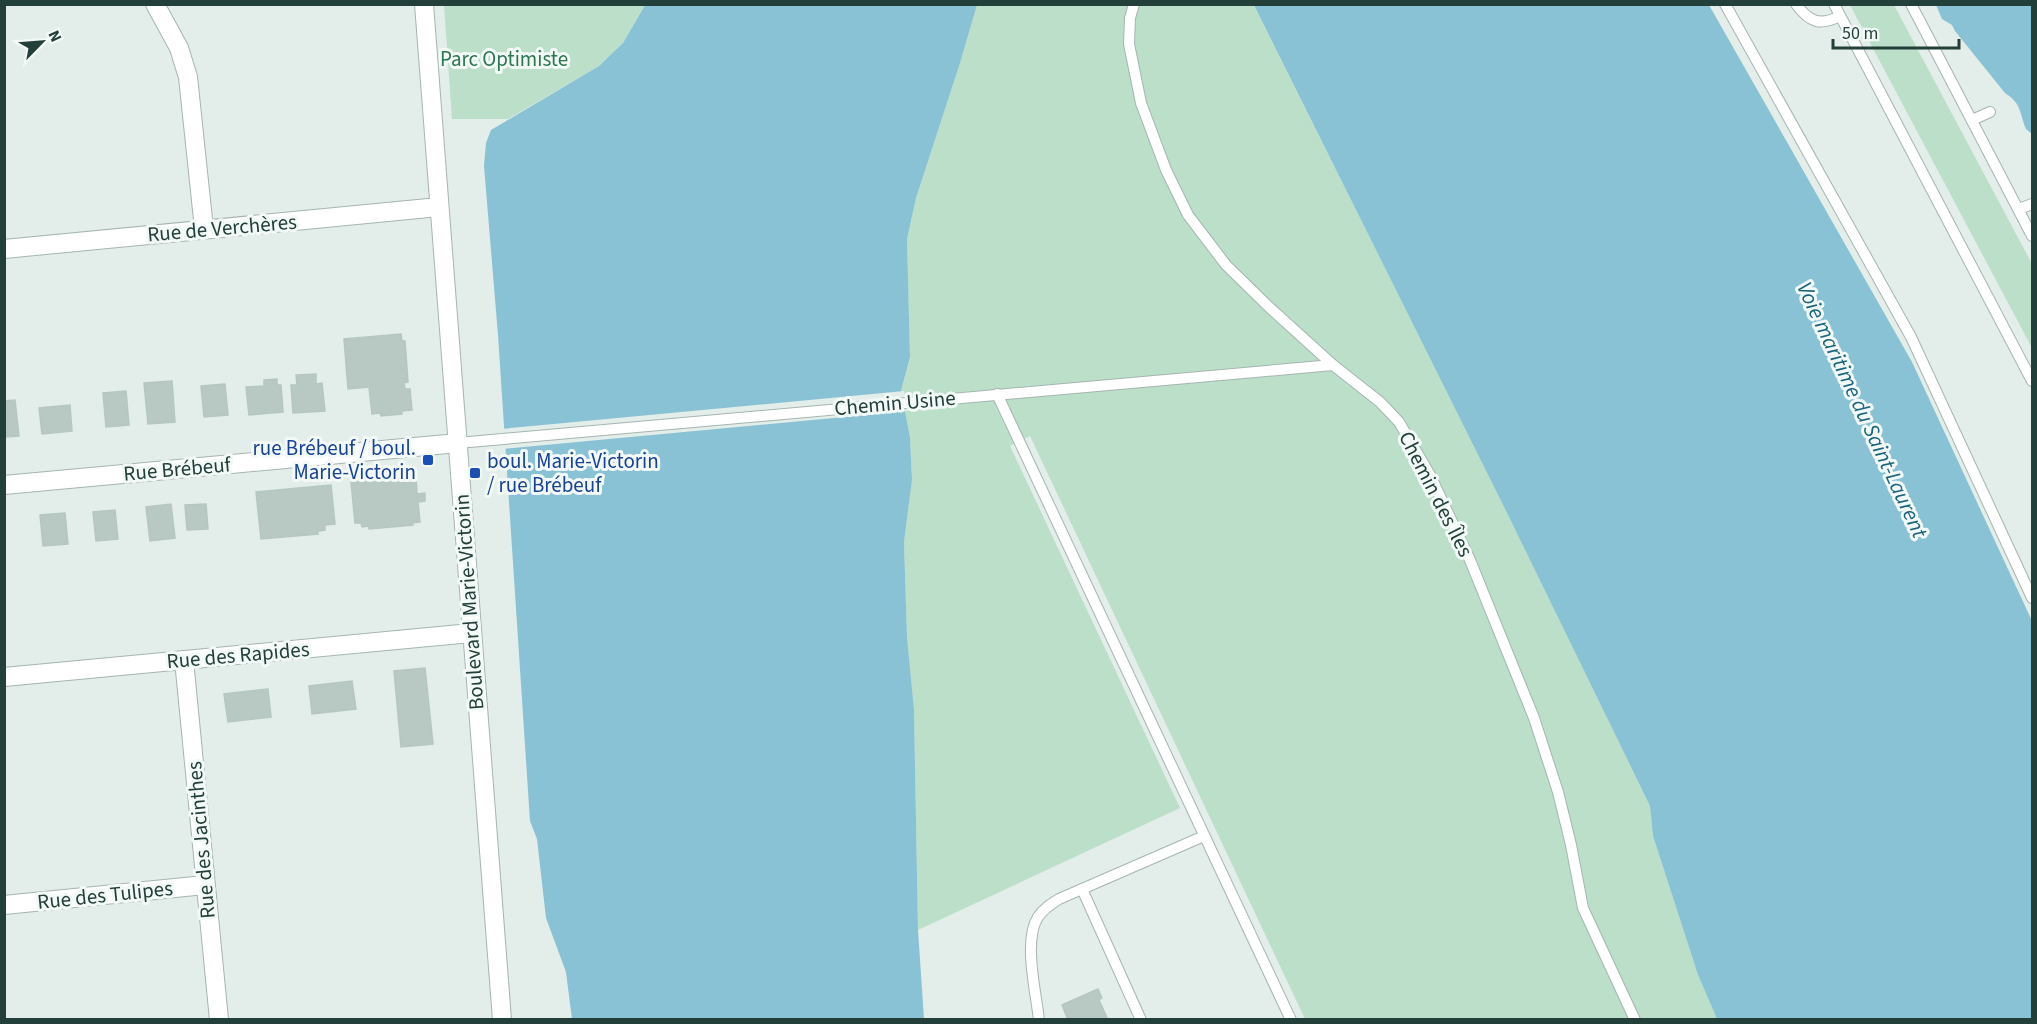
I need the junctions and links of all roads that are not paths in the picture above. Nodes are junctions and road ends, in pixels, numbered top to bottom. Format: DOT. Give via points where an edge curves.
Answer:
graph roads {
  1 [pos="155,4"];
  2 [pos="424,4"];
  3 [pos="1134,4"];
  4 [pos="1725,4"];
  5 [pos="1796,4"];
  6 [pos="1834,4"];
  7 [pos="1911,4"];
  8 [pos="1840,16"];
  9 [pos="1990,112"];
  10 [pos="1972,120"];
  11 [pos="2032,204"];
  12 [pos="439,207"];
  13 [pos="2019,209"];
  14 [pos="204,229"];
  15 [pos="2032,233"];
  16 [pos="4,249"];
  17 [pos="1333,364"];
  18 [pos="2032,381"];
  19 [pos="997,394"];
  20 [pos="458,443"];
  21 [pos="4,485"];
  22 [pos="2032,598"];
  23 [pos="471,633"];
  24 [pos="184,660"];
  25 [pos="4,677"];
  26 [pos="1204,836"];
  27 [pos="205,885"];
  28 [pos="1082,889"];
  29 [pos="4,905"];
  30 [pos="219,1020"];
  31 [pos="502,1020"];
  32 [pos="1039,1020"];
  33 [pos="1141,1020"];
  34 [pos="1291,1020"];
  35 [pos="1635,1020"];
  1 -- 14 [label="street" via="179,48 188,76"];
  2 -- 12 [label="street, Boulevard Marie-Victorin"];
  3 -- 17 [label="lane, Chemin des Îles" via="1129,44 1134,74 1141,103 1182,206 1226,265"];
  4 -- 22 [label="lane" via="1911,337"];
  5 -- 8 [label="lane" via="1815,21"];
  6 -- 8 [label="lane"];
  7 -- 10 [label="lane"];
  8 -- 18 [label="lane"];
  9 -- 10 [label="lane"];
  10 -- 13 [label="lane"];
  11 -- 13 [label="lane"];
  12 -- 14 [label="street, Rue de Verchères"];
  12 -- 20 [label="street, Boulevard Marie-Victorin"];
  13 -- 15 [label="lane"];
  14 -- 16 [label="street, Rue de Verchères"];
  17 -- 19 [label="lane, Chemin Usine"];
  17 -- 35 [label="lane, Chemin des Îles" via="1398,422 1430,475 1470,560 1549,764 1583,908"];
  19 -- 20 [label="lane, Chemin Usine"];
  19 -- 26 [label="lane"];
  20 -- 21 [label="street, Rue Brébeuf"];
  20 -- 23 [label="street, Boulevard Marie-Victorin"];
  23 -- 24 [label="street, Rue des Rapides"];
  23 -- 31 [label="street, Boulevard Marie-Victorin"];
  24 -- 25 [label="street, Rue des Rapides"];
  24 -- 27 [label="street, Rue des Jacinthes"];
  26 -- 28 [label="lane"];
  26 -- 34 [label="lane"];
  27 -- 29 [label="street, Rue des Tulipes"];
  27 -- 30 [label="street, Rue des Jacinthes"];
  28 -- 32 [label="lane" via="1044,909 1032,930"];
  28 -- 33 [label="lane"];
}
